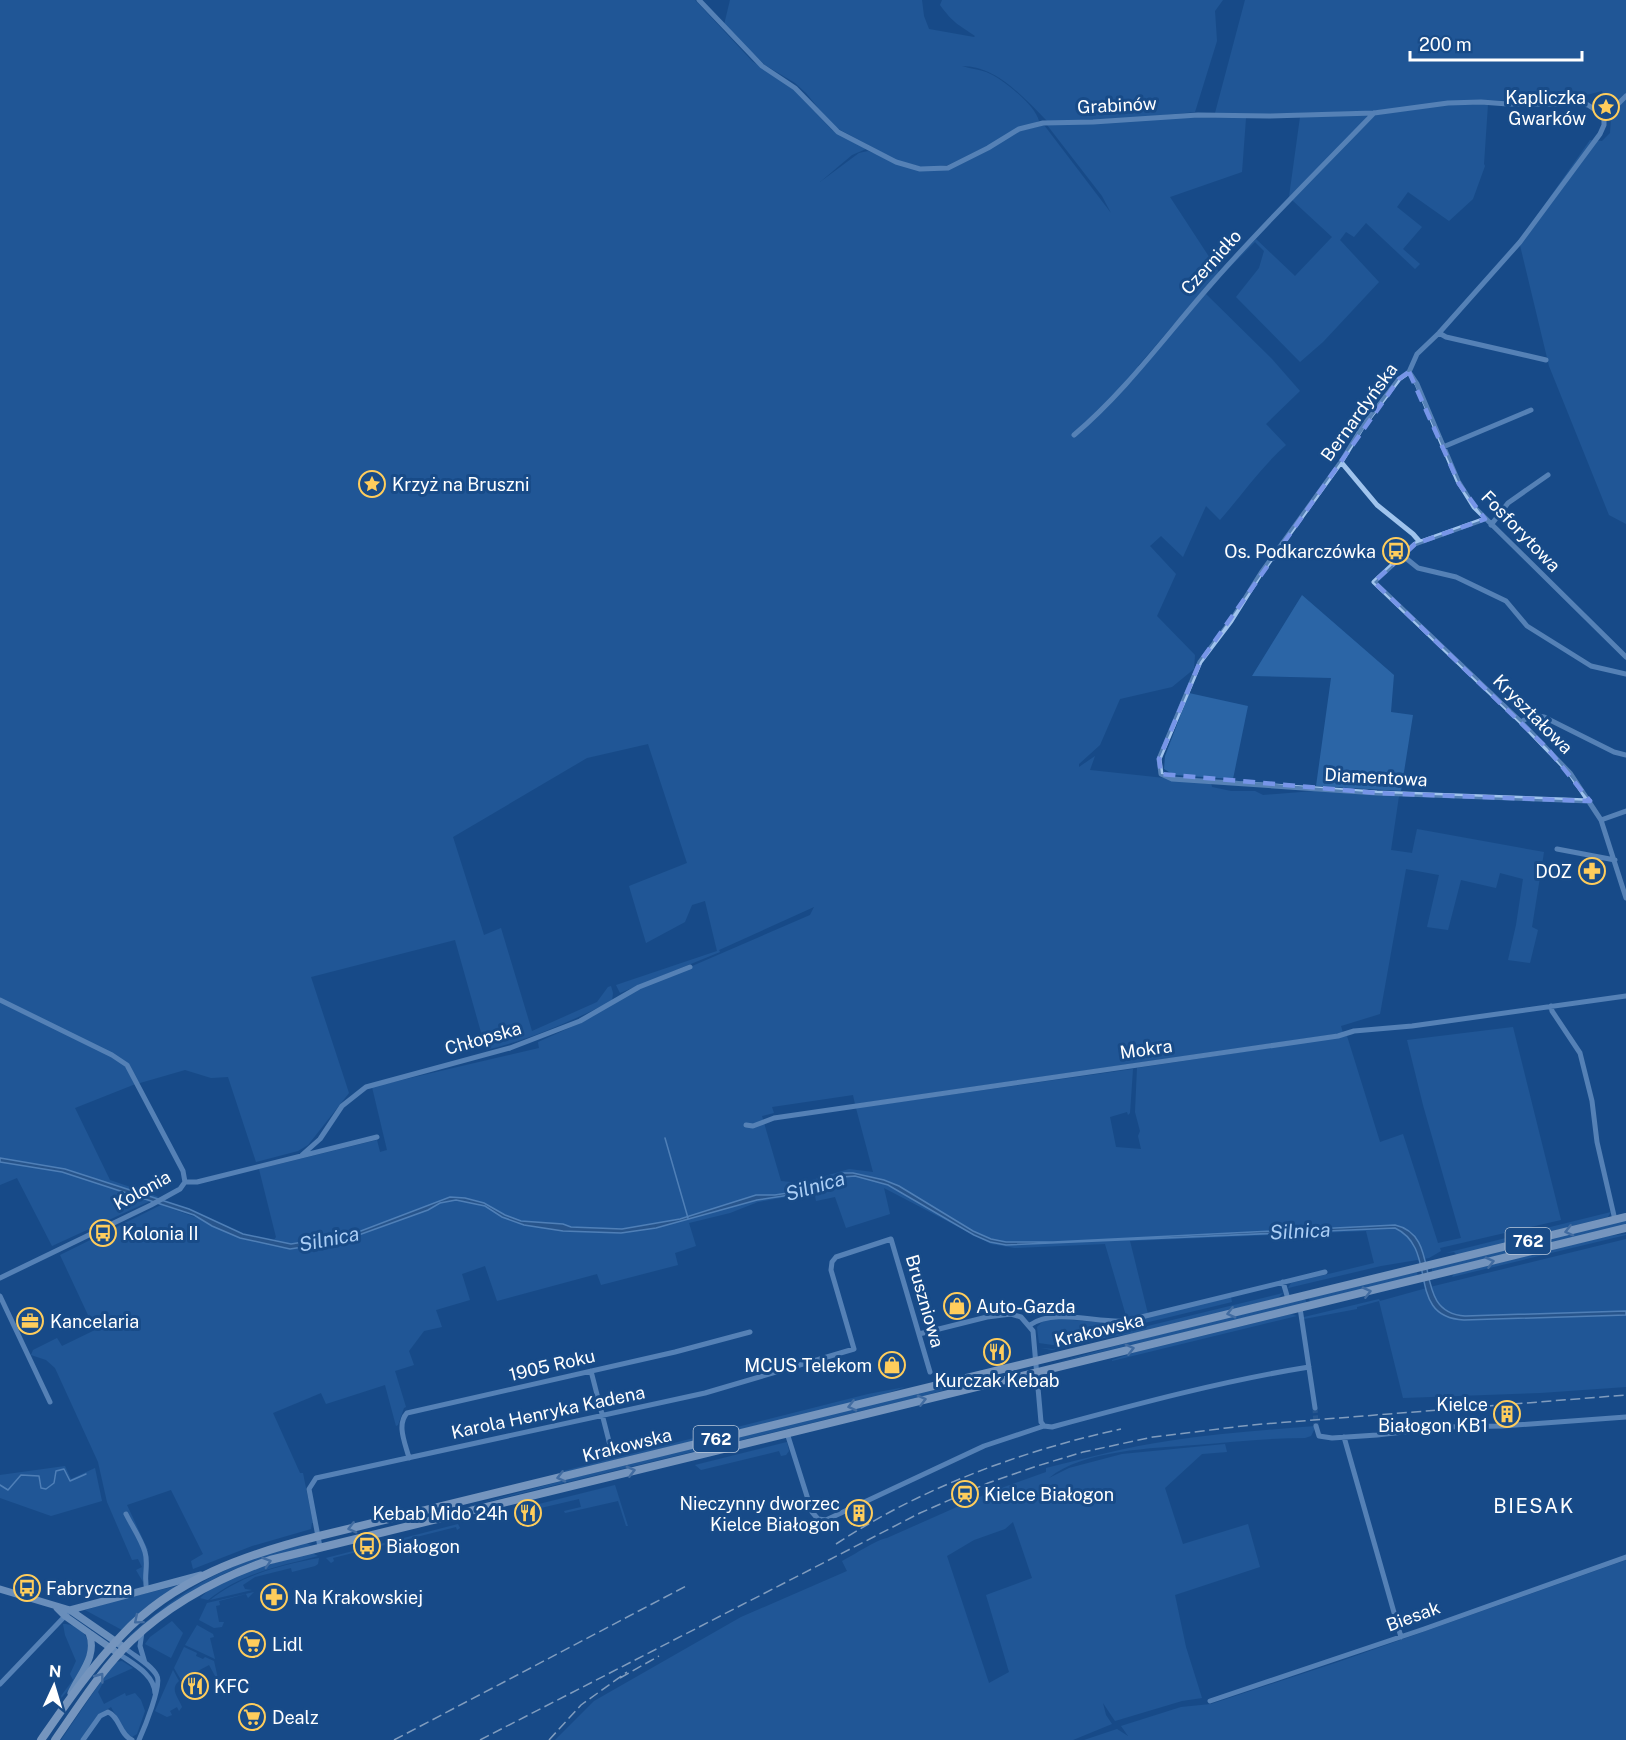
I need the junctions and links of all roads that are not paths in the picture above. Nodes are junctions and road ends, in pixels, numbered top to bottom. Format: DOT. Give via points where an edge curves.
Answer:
graph roads {
  1 [pos="699,0"];
  2 [pos="1626,96"];
  3 [pos="1374,113"];
  4 [pos="1604,118"];
  5 [pos="1439,333"];
  6 [pos="1546,360"];
  7 [pos="1409,372"];
  8 [pos="1531,410"];
  9 [pos="1074,435"];
  10 [pos="1443,447"];
  11 [pos="1341,462"];
  12 [pos="1548,475"];
  13 [pos="1485,519"];
  14 [pos="1491,525"];
  15 [pos="1420,542"];
  16 [pos="1402,555"];
  17 [pos="1626,657"];
  18 [pos="1626,674"];
  19 [pos="1521,722"];
  20 [pos="1626,755"];
  21 [pos="1161,774"];
  22 [pos="1590,801"];
  23 [pos="1626,811"];
  24 [pos="1601,820"];
  25 [pos="1557,849"];
  26 [pos="1615,860"];
  27 [pos="1626,898"];
  28 [pos="690,967"];
  29 [pos="1626,996"];
  30 [pos="0,1000"];
  31 [pos="1551,1006"];
  32 [pos="746,1125"];
  33 [pos="377,1137"];
  34 [pos="302,1155"];
  35 [pos="185,1182"];
  36 [pos="1626,1217"];
  37 [pos="1615,1220"];
  38 [pos="1626,1228"];
  39 [pos="1326,1272"];
  40 [pos="0,1278"];
  41 [pos="1283,1282"];
  42 [pos="0,1296"];
  43 [pos="1288,1299"];
  44 [pos="1300,1308"];
  45 [pos="1030,1325"];
  46 [pos="750,1332"];
  47 [pos="919,1334"];
  48 [pos="854,1349"];
  49 [pos="1037,1361"];
  50 [pos="1309,1367"];
  51 [pos="591,1371"];
  52 [pos="930,1372"];
  53 [pos="1037,1372"];
  54 [pos="50,1402"];
  55 [pos="1315,1408"];
  56 [pos="602,1416"];
  57 [pos="1626,1417"];
  58 [pos="1044,1426"];
  59 [pos="1316,1426"];
  60 [pos="787,1433"];
  61 [pos="1344,1437"];
  62 [pos="612,1453"];
  63 [pos="409,1458"];
  64 [pos="126,1514"];
  65 [pos="319,1536"];
  66 [pos="320,1547"];
  67 [pos="1626,1557"];
  68 [pos="207,1573"];
  69 [pos="0,1589"];
  70 [pos="147,1590"];
  71 [pos="68,1613"];
  72 [pos="143,1630"];
  73 [pos="89,1632"];
  74 [pos="1401,1637"];
  75 [pos="113,1644"];
  76 [pos="122,1651"];
  77 [pos="146,1665"];
  78 [pos="0,1684"];
  79 [pos="154,1698"];
  80 [pos="1209,1701"];
  81 [pos="67,1702"];
  82 [pos="41,1740"];
  83 [pos="55,1740"];
  84 [pos="83,1740"];
  85 [pos="132,1740"];
  86 [pos="139,1740"];
  1 -- 3 [label="street, Grabinów" via="762,66 795,88 832,128 896,162 920,169 948,168 1019,129 1043,123 1198,115"];
  2 -- 4 [label="street, Bernardyńska"];
  3 -- 4 [label="street, Grabinów" via="1447,104 1573,101 1588,105"];
  3 -- 9 [label="street, Czernidło" via="1233,259 1165,339"];
  4 -- 5 [label="street, Bernardyńska" via="1600,134 1531,229"];
  5 -- 6 [label="street"];
  5 -- 7 [label="street, Bernardyńska" via="1417,354"];
  7 -- 10 [label="street, Fosforytowa"];
  7 -- 11 [label="street, Bernardyńska" via="1399,379 1363,426"];
  8 -- 10 [label="street"];
  10 -- 13 [label="street, Fosforytowa" via="1461,488"];
  11 -- 15 [label="street" via="1376,503"];
  11 -- 21 [label="street, Bernardyńska" via="1200,662 1159,759"];
  12 -- 14 [label="street" via="1508,503"];
  13 -- 14 [label="street, Fosforytowa"];
  13 -- 15 [label="street"];
  14 -- 17 [label="street, Fosforytowa"];
  15 -- 16 [label="street"];
  16 -- 18 [label="street" via="1418,568 1456,577 1506,601 1527,626 1588,665"];
  16 -- 19 [label="street, Kryształowa" via="1374,582"];
  19 -- 20 [label="street" via="1532,715 1544,717"];
  19 -- 22 [label="street, Kryształowa" via="1570,773"];
  21 -- 22 [label="street, Diamentowa" via="1172,779 1377,793"];
  22 -- 24 [label="street, Kryształowa"];
  23 -- 24 [label="street"];
  24 -- 26 [label="street, Kryształowa"];
  25 -- 26 [label="street"];
  26 -- 27 [label="street, Kryształowa"];
  28 -- 34 [label="street, Chłopska" via="639,987 580,1021 510,1048 366,1087 342,1106 314,1146"];
  29 -- 31 [label="street, Mokra"];
  30 -- 35 [label="street" via="127,1065"];
  31 -- 32 [label="street, Mokra" via="1354,1031"];
  31 -- 37 [label="street" via="1580,1053"];
  33 -- 34 [label="street, Kolonia"];
  34 -- 35 [label="street, Kolonia"];
  35 -- 40 [label="street, Kolonia" via="153,1204"];
  36 -- 37 [label="main road, Krakowska / 762"];
  37 -- 43 [label="main road, Krakowska / 762, one-way"];
  44 -- 38 [label="main road, Krakowska / 762, one-way"];
  39 -- 41 [label="street, Krakowska"];
  41 -- 43 [label="street"];
  41 -- 45 [label="street, Krakowska" via="1125,1321 1055,1317"];
  42 -- 54 [label="street"];
  43 -- 49 [label="main road, Krakowska / 762, one-way"];
  44 -- 50 [label="street"];
  53 -- 44 [label="main road, Krakowska / 762, one-way"];
  45 -- 47 [label="street" via="1011,1314"];
  45 -- 49 [label="street"];
  46 -- 51 [label="street, 1905 Roku"];
  47 -- 48 [label="street, Bruszniowa" via="891,1239 836,1257 832,1262"];
  47 -- 52 [label="street, Bruszniowa"];
  48 -- 56 [label="street, Karola Henryka Kadena" via="705,1393"];
  49 -- 53 [label="street"];
  49 -- 65 [label="main road, Krakowska / 762, one-way"];
  50 -- 55 [label="street"];
  50 -- 58 [label="street"];
  51 -- 56 [label="street"];
  51 -- 63 [label="street, 1905 Roku" via="407,1413 401,1425"];
  53 -- 58 [label="street"];
  60 -- 53 [label="main road, Krakowska / 762, one-way"];
  56 -- 62 [label="street"];
  56 -- 63 [label="street, Karola Henryka Kadena"];
  57 -- 61 [label="street"];
  58 -- 60 [label="street" via="984,1446 826,1520 818,1519 812,1512"];
  59 -- 61 [label="street" via="1321,1437"];
  66 -- 60 [label="main road, Krakowska / 762, one-way"];
  61 -- 74 [label="street"];
  63 -- 65 [label="street, Karola Henryka Kadena" via="316,1478 309,1489"];
  64 -- 70 [label="street" via="146,1553"];
  65 -- 66 [label="street, Karola Henryka Kadena"];
  65 -- 68 [label="main road, Krakowska / 762" via="262,1551"];
  72 -- 66 [label="main road, Krakowska / 762, one-way" via="174,1606 216,1582 270,1560"];
  67 -- 74 [label="street, Biesak"];
  68 -- 70 [label="main road"];
  68 -- 75 [label="main road, Krakowska / 762, one-way" via="161,1602"];
  69 -- 71 [label="main road"];
  70 -- 71 [label="main road"];
  71 -- 73 [label="main road"];
  71 -- 75 [label="main road"];
  71 -- 78 [label="street"];
  72 -- 76 [label="main road, Krakowska / 762"];
  72 -- 77 [label="street" via="140,1646"];
  73 -- 75 [label="main road"];
  73 -- 81 [label="main road" via="91,1654"];
  74 -- 80 [label="street, Biesak"];
  75 -- 76 [label="main road"];
  75 -- 81 [label="main road, Krakowska / 762"];
  76 -- 77 [label="street"];
  76 -- 79 [label="street" via="152,1680"];
  83 -- 76 [label="main road, Krakowska / 762, one-way"];
  77 -- 79 [label="street" via="158,1678"];
  79 -- 86 [label="street"];
  81 -- 82 [label="main road, Krakowska / 762"];
  84 -- 85 [label="street" via="100,1716 108,1712 124,1736"];
}
